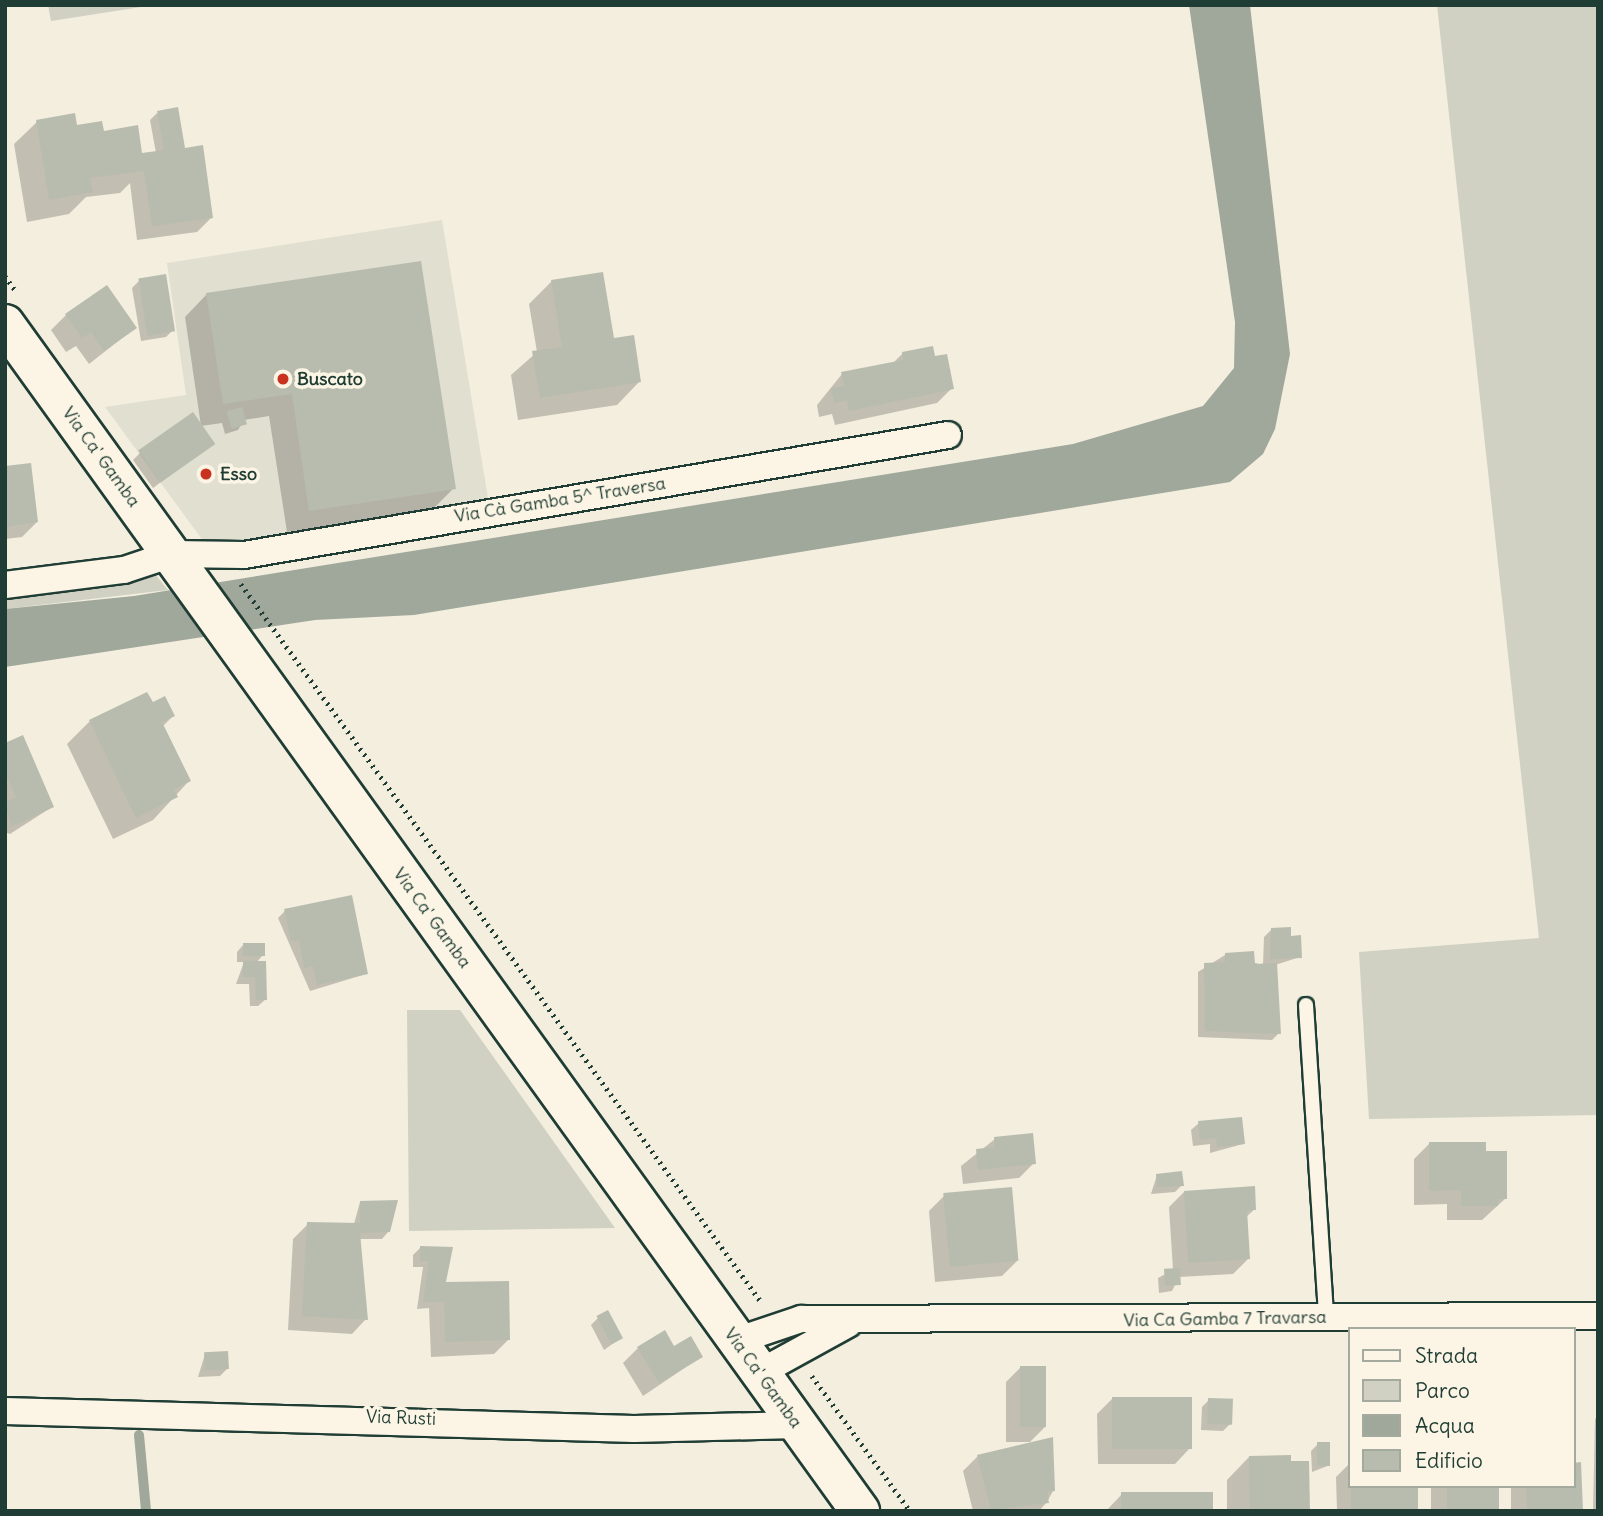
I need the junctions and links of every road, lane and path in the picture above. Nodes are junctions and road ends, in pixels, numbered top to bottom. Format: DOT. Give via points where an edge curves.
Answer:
graph roads {
  1 [pos="5,324"];
  2 [pos="948,435"];
  3 [pos="182,569"];
  4 [pos="232,571"];
  5 [pos="5,585"];
  6 [pos="1306,1006"];
  7 [pos="1598,1316"];
  8 [pos="1326,1318"];
  9 [pos="853,1322"];
  10 [pos="777,1323"];
  11 [pos="736,1341"];
  12 [pos="794,1351"];
  13 [pos="760,1373"];
  14 [pos="5,1411"];
  15 [pos="797,1425"];
  16 [pos="860,1511"];
  17 [pos="910,1511"];
  1 -- 3 [label="street, Via Ca' Gamba"];
  2 -- 3 [label="street, Via Cà Gamba 5^ Traversa"];
  3 -- 5 [label="street, Via Cà Gamba 5^ Traversa" via="124,570"];
  3 -- 11 [label="street, Via Ca' Gamba"];
  4 -- 10 [label="path"];
  6 -- 8 [label="lane"];
  7 -- 8 [label="street, Via Ca Gamba 7 Travarsa"];
  8 -- 9 [label="street, Via Ca Gamba 7 Travarsa"];
  9 -- 10 [label="street, Via Ca Gamba 7 Travarsa"];
  9 -- 12 [label="street, Via Ca Gamba 7 Travarsa"];
  10 -- 11 [label="street, Via Ca Gamba 7 Travarsa"];
  11 -- 13 [label="street, Via Ca' Gamba"];
  12 -- 13 [label="street, Via Ca Gamba 7 Travarsa"];
  12 -- 17 [label="path"];
  13 -- 15 [label="street, Via Ca' Gamba"];
  14 -- 15 [label="street, Via Rusti" via="634,1429"];
  15 -- 16 [label="street, Via Ca' Gamba"];
}
